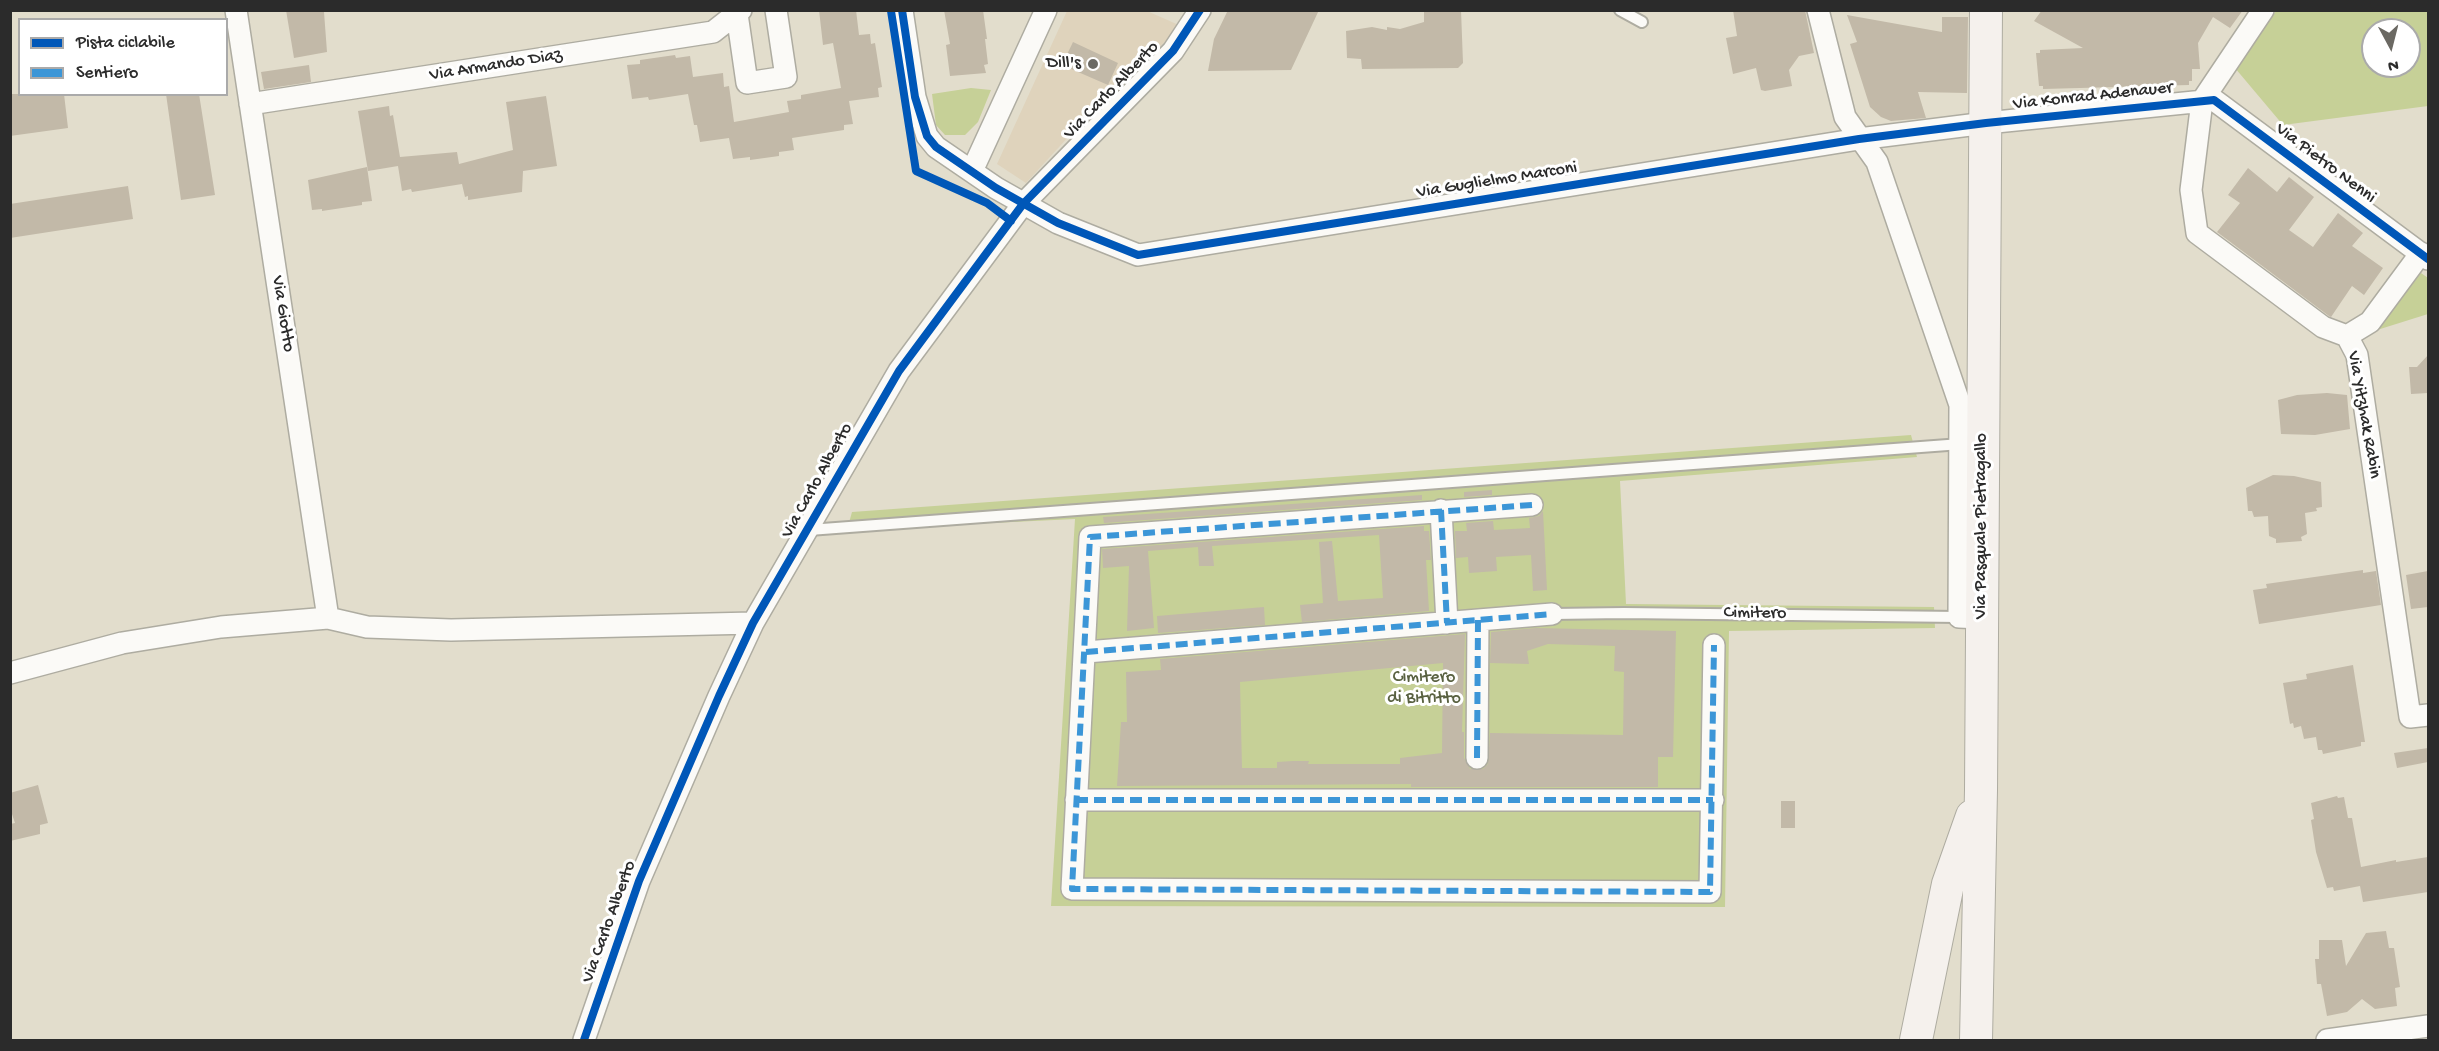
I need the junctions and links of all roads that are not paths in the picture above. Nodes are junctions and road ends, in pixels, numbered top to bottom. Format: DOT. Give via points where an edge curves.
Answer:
graph roads {
  1 [pos="236,10"];
  2 [pos="776,10"];
  3 [pos="902,10"];
  4 [pos="1046,10"];
  5 [pos="1200,10"];
  6 [pos="1620,10"];
  7 [pos="1818,10"];
  8 [pos="1986,10"];
  9 [pos="2263,10"];
  10 [pos="739,12"];
  11 [pos="1642,22"];
  12 [pos="2202,101"];
  13 [pos="250,104"];
  14 [pos="1986,123"];
  15 [pos="1859,139"];
  16 [pos="972,171"];
  17 [pos="1023,204"];
  18 [pos="2425,256"];
  19 [pos="2348,336"];
  20 [pos="1972,405"];
  21 [pos="1960,444"];
  22 [pos="1532,505"];
  23 [pos="1441,510"];
  24 [pos="809,530"];
  25 [pos="1552,614"];
  26 [pos="1970,617"];
  27 [pos="328,618"];
  28 [pos="1478,620"];
  29 [pos="753,623"];
  30 [pos="1447,623"];
  31 [pos="1714,645"];
  32 [pos="1086,652"];
  33 [pos="10,673"];
  34 [pos="2428,715"];
  35 [pos="1477,758"];
  36 [pos="1981,789"];
  37 [pos="1076,800"];
  38 [pos="1713,800"];
  39 [pos="2428,1026"];
  40 [pos="584,1041"];
  41 [pos="1916,1041"];
  42 [pos="1976,1041"];
  43 [pos="2327,1041"];
  1 -- 13 [label="street, Via Giotto"];
  2 -- 10 [label="street, Via Armando Diaz" via="786,77 747,83"];
  3 -- 16 [label="street, Via Guglielmo Marconi" via="915,97 927,136 936,147"];
  4 -- 16 [label="street"];
  5 -- 17 [label="street, Via Carlo Alberto" via="1173,51"];
  6 -- 11 [label="lane"];
  7 -- 15 [label="street" via="1845,117"];
  8 -- 14 [label="main road, Via Pasquale Pietragallo"];
  9 -- 12 [label="street"];
  10 -- 13 [label="street, Via Armando Diaz" via="712,32"];
  12 -- 14 [label="street, Via Konrad Adenauer"];
  12 -- 18 [label="street, Via Pietro Nenni" via="2214,100"];
  12 -- 19 [label="street, Via Yitzhak Rabin" via="2191,190 2197,233 2322,327"];
  13 -- 27 [label="street, Via Giotto"];
  14 -- 15 [label="street, Via Guglielmo Marconi"];
  14 -- 20 [label="main road, Via Pasquale Pietragallo"];
  15 -- 17 [label="street, Via Guglielmo Marconi" via="1138,255 1058,223"];
  15 -- 20 [label="street" via="1877,162"];
  16 -- 17 [label="street, Via Guglielmo Marconi"];
  17 -- 24 [label="street, Via Carlo Alberto" via="899,370"];
  18 -- 19 [label="street" via="2370,322"];
  19 -- 34 [label="street, Via Yitzhak Rabin" via="2357,355 2410,717"];
  20 -- 21 [label="street"];
  20 -- 26 [label="main road, Via Pasquale Pietragallo"];
  21 -- 24 [label="lane"];
  21 -- 26 [label="street"];
  22 -- 23 [label="street"];
  23 -- 30 [label="street"];
  23 -- 32 [label="street" via="1090,537"];
  24 -- 29 [label="street, Via Carlo Alberto"];
  25 -- 26 [label="lane, Cimitero"];
  25 -- 28 [label="street"];
  26 -- 36 [label="main road, Via Pasquale Pietragallo"];
  27 -- 29 [label="street" via="367,627 451,630"];
  27 -- 33 [label="street" via="221,627 122,643"];
  28 -- 30 [label="street"];
  28 -- 35 [label="street"];
  29 -- 40 [label="street, Via Carlo Alberto" via="639,881"];
  30 -- 32 [label="street"];
  31 -- 38 [label="street"];
  32 -- 37 [label="street"];
  36 -- 41 [label="main road" via="1948,884"];
  36 -- 42 [label="main road, Via Pasquale Pietragallo"];
  37 -- 38 [label="street"];
  37 -- 38 [label="street" via="1072,890 1710,892"];
  39 -- 43 [label="street"];
}
